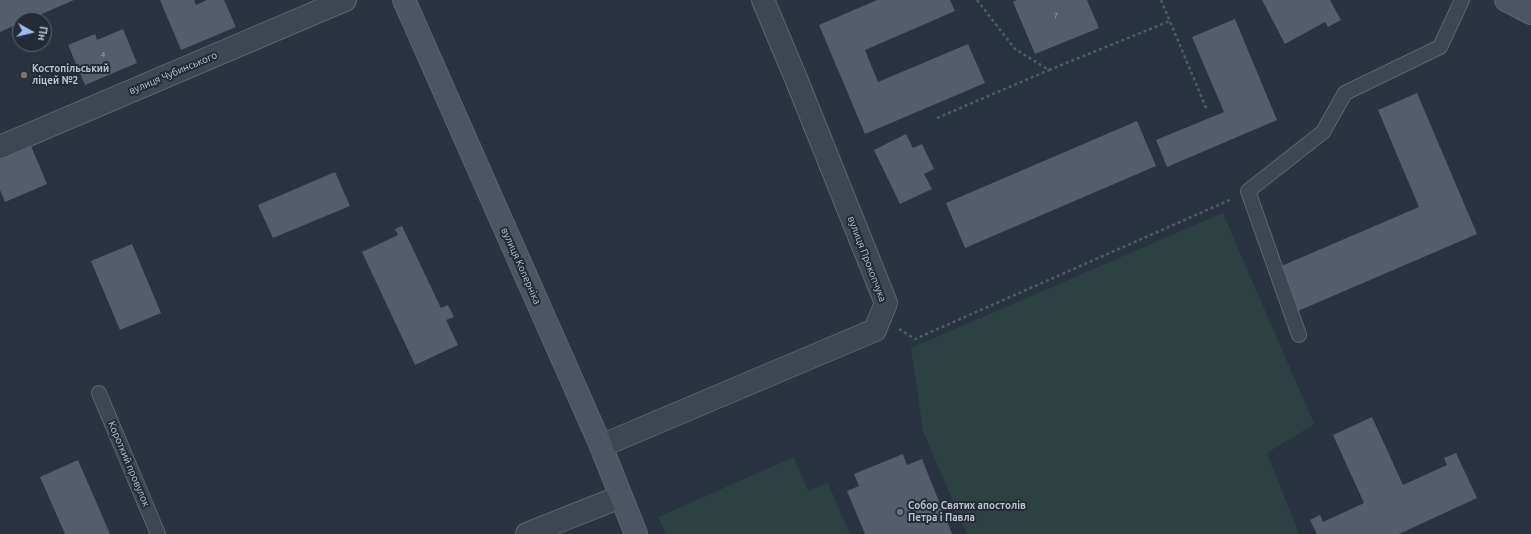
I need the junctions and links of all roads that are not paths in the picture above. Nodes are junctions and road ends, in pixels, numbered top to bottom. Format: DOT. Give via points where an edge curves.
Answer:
graph roads {
  1 [pos="345,0"];
  2 [pos="404,0"];
  3 [pos="763,0"];
  4 [pos="1462,0"];
  5 [pos="1506,0"];
  6 [pos="1531,13"];
  7 [pos="0,147"];
  8 [pos="1299,335"];
  9 [pos="99,393"];
  10 [pos="600,446"];
  11 [pos="620,497"];
  12 [pos="158,534"];
  13 [pos="527,534"];
  14 [pos="636,534"];
  1 -- 7 [label="street, вулиця Чубинського"];
  2 -- 10 [label="main road, вулиця Коперніка"];
  3 -- 10 [label="street, вулиця Прокопчука" via="886,303 875,330"];
  4 -- 8 [label="lane" via="1440,47 1345,93 1323,132 1248,192"];
  5 -- 6 [label="main road"];
  9 -- 12 [label="lane, Короткий провулок"];
  10 -- 11 [label="main road, вулиця Коперніка"];
  11 -- 13 [label="street"];
  11 -- 14 [label="main road, вулиця Коперніка"];
}
